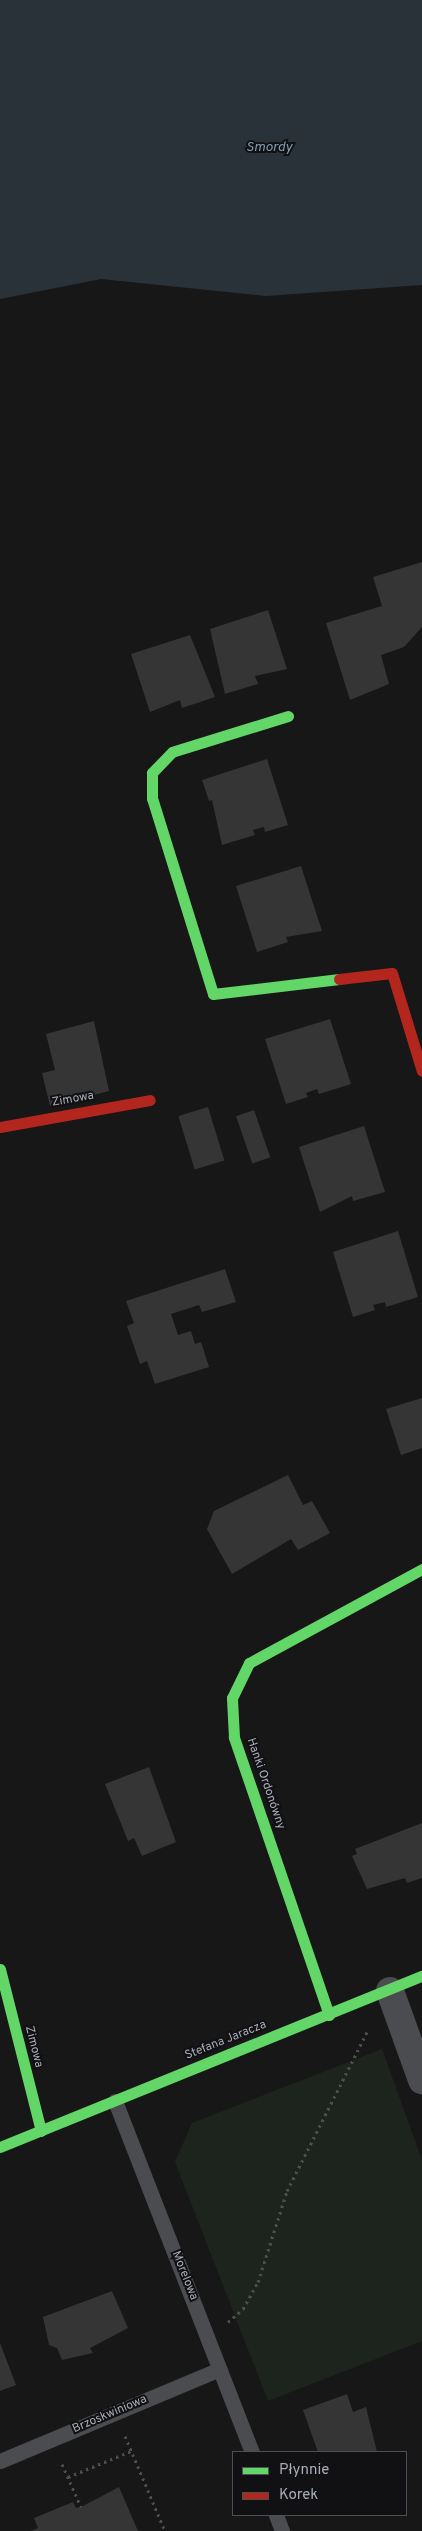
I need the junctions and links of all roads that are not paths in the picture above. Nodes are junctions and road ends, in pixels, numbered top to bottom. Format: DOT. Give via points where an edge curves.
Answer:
graph roads {
  1 [pos="288,716"];
  2 [pos="422,1071"];
  3 [pos="150,1100"];
  4 [pos="0,1127"];
  5 [pos="422,1569"];
  6 [pos="0,1969"];
  7 [pos="422,1976"];
  8 [pos="390,1990"];
  9 [pos="329,2015"];
  10 [pos="422,2080"];
  11 [pos="115,2101"];
  12 [pos="41,2131"];
  13 [pos="0,2147"];
  14 [pos="220,2369"];
  15 [pos="252,2451"];
  16 [pos="0,2462"];
  17 [pos="276,2516"];
  18 [pos="282,2531"];
  1 -- 2 [label="street" via="172,752 152,773 152,798 213,994 392,973"];
  3 -- 4 [label="street, Zimowa"];
  5 -- 9 [label="street, Hanki Ordonówny" via="250,1663 232,1698 234,1737"];
  6 -- 12 [label="street, Zimowa"];
  7 -- 8 [label="street, Stefana Jaracza"];
  8 -- 9 [label="street, Stefana Jaracza"];
  8 -- 10 [label="street"];
  9 -- 11 [label="street, Stefana Jaracza"];
  11 -- 12 [label="street, Stefana Jaracza"];
  11 -- 14 [label="lane, Morelowa"];
  12 -- 13 [label="street, Stefana Jaracza"];
  14 -- 15 [label="lane, Morelowa"];
  14 -- 16 [label="lane, Brzoskwiniowa"];
  17 -- 18 [label="lane"];
}
